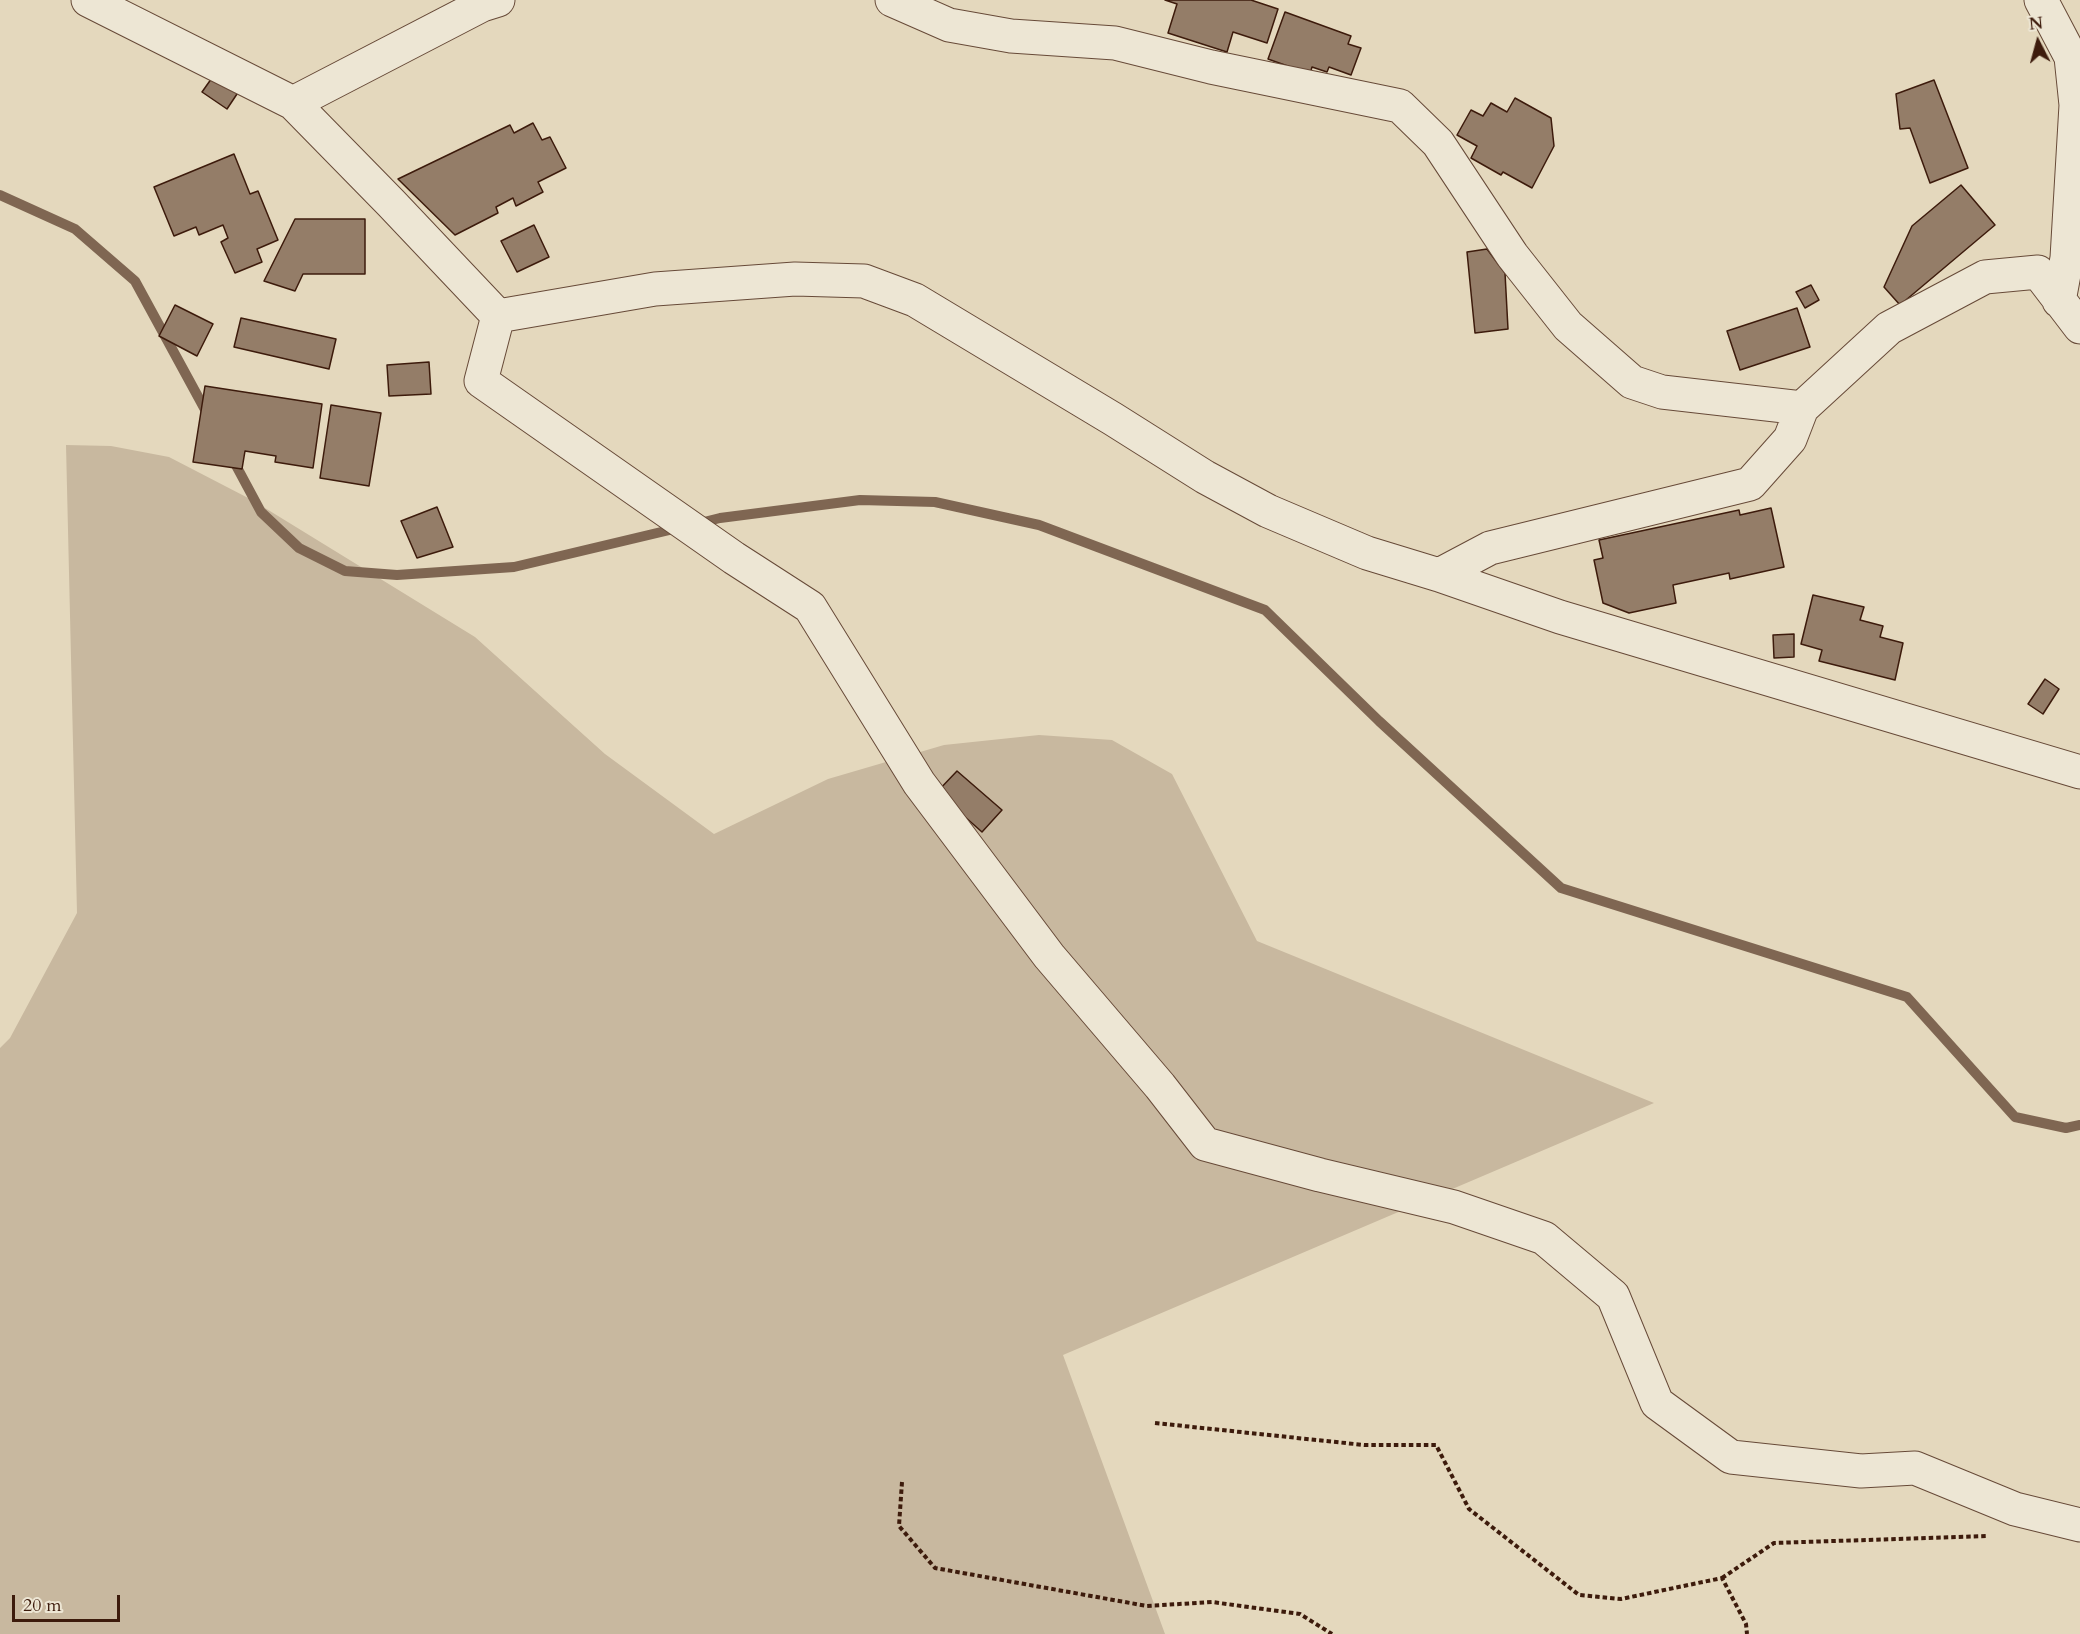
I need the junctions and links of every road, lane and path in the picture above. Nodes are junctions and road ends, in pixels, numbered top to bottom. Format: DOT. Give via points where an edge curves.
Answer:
graph roads {
  1 [pos="88,0"];
  2 [pos="498,0"];
  3 [pos="892,0"];
  4 [pos="2041,0"];
  5 [pos="293,104"];
  6 [pos="2059,301"];
  7 [pos="498,316"];
  8 [pos="2080,327"];
  9 [pos="1802,408"];
  10 [pos="1439,575"];
  11 [pos="2080,772"];
  12 [pos="1155,1423"];
  13 [pos="902,1482"];
  14 [pos="2015,1509"];
  15 [pos="2080,1525"];
  16 [pos="1722,1578"];
  17 [pos="1332,1634"];
  18 [pos="1747,1634"];
  1 -- 5 [label="street"];
  2 -- 5 [label="street"];
  3 -- 9 [label="street" via="949,26 1011,36 1115,43 1400,106 1438,143 1512,255 1568,326 1632,382 1662,392"];
  4 -- 6 [label="street" via="2071,57 2076,105 2067,258"];
  5 -- 7 [label="street"];
  6 -- 8 [label="street"];
  6 -- 9 [label="street" via="2038,272 1985,277 1889,328"];
  7 -- 10 [label="street" via="655,289 795,279 864,281 915,300 1268,512 1367,554"];
  7 -- 14 [label="street" via="481,381 810,607 919,783 1049,957 1160,1086 1204,1144 1454,1207 1544,1238 1613,1296 1657,1403 1731,1457 1861,1471 1915,1468"];
  9 -- 10 [label="street" via="1790,439 1750,484 1490,548"];
  10 -- 11 [label="street" via="1560,617"];
  12 -- 16 [label="path" via="1364,1445 1436,1445 1469,1509 1580,1595 1621,1599"];
  13 -- 17 [label="path" via="898,1526 935,1568 1147,1606 1212,1602 1300,1614"];
  14 -- 15 [label="street"];
  14 -- 16 [label="path" via="1994,1536 1774,1543"];
  16 -- 18 [label="path" via="1746,1624"];
}
